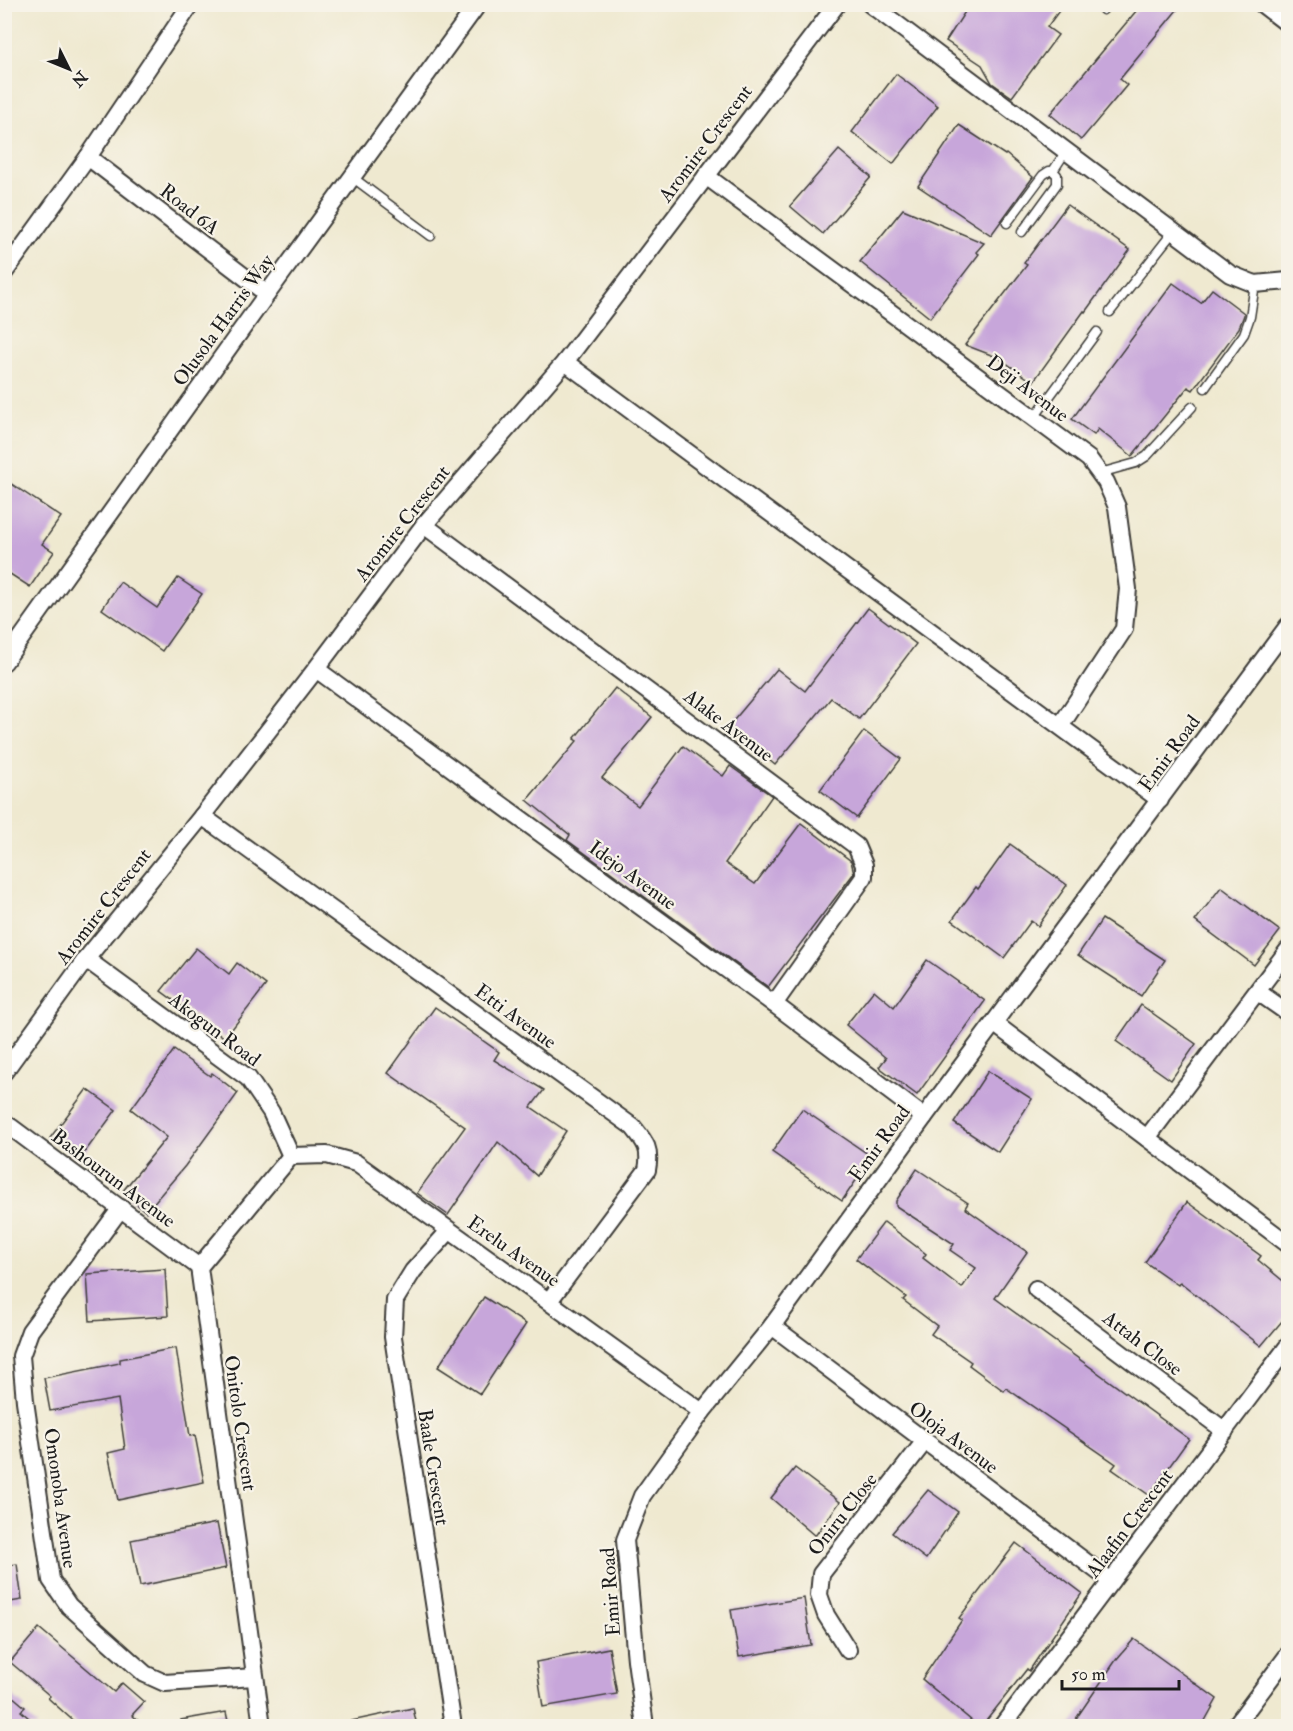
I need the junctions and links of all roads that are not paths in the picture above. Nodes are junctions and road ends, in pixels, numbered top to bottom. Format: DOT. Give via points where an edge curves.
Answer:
graph roads {
  1 [pos="191,4"];
  2 [pos="478,4"];
  3 [pos="837,4"];
  4 [pos="870,4"];
  5 [pos="1262,4"];
  6 [pos="1288,24"];
  7 [pos="1066,151"];
  8 [pos="88,157"];
  9 [pos="1053,171"];
  10 [pos="706,176"];
  11 [pos="352,177"];
  12 [pos="1007,223"];
  13 [pos="1022,232"];
  14 [pos="1173,232"];
  15 [pos="431,236"];
  16 [pos="4,273"];
  17 [pos="1288,280"];
  18 [pos="1255,284"];
  19 [pos="267,294"];
  20 [pos="1110,312"];
  21 [pos="1096,332"];
  22 [pos="565,362"];
  23 [pos="1205,388"];
  24 [pos="1192,407"];
  25 [pos="1034,418"];
  26 [pos="1100,473"];
  27 [pos="424,525"];
  28 [pos="1288,626"];
  29 [pos="4,662"];
  30 [pos="316,669"];
  31 [pos="1061,725"];
  32 [pos="1160,800"];
  33 [pos="202,816"];
  34 [pos="1288,951"];
  35 [pos="86,959"];
  36 [pos="1258,992"];
  37 [pos="774,1004"];
  38 [pos="1288,1013"];
  39 [pos="994,1024"];
  40 [pos="4,1072"];
  41 [pos="924,1117"];
  42 [pos="4,1122"];
  43 [pos="1147,1138"];
  44 [pos="291,1156"];
  45 [pos="121,1208"];
  46 [pos="449,1231"];
  47 [pos="1288,1244"];
  48 [pos="199,1267"];
  49 [pos="1035,1290"];
  50 [pos="549,1300"];
  51 [pos="772,1326"];
  52 [pos="1288,1346"];
  53 [pos="702,1412"];
  54 [pos="1225,1431"];
  55 [pos="925,1441"];
  56 [pos="1111,1581"];
  57 [pos="848,1650"];
  58 [pos="1288,1655"];
  59 [pos="254,1677"];
  60 [pos="262,1726"];
  61 [pos="453,1726"];
  62 [pos="645,1726"];
  63 [pos="1002,1726"];
  64 [pos="1235,1726"];
  1 -- 8 [label="street"];
  2 -- 11 [label="street, Olusola Harris Way"];
  3 -- 10 [label="street, Aromire Crescent"];
  4 -- 7 [label="street"];
  5 -- 6 [label="street"];
  7 -- 9 [label="lane"];
  7 -- 14 [label="street"];
  8 -- 16 [label="street"];
  8 -- 19 [label="street, Road 6A"];
  9 -- 12 [label="lane" via="1042,175"];
  9 -- 13 [label="lane" via="1057,184"];
  10 -- 22 [label="street, Aromire Crescent"];
  10 -- 25 [label="street, Deji Avenue"];
  11 -- 15 [label="lane"];
  11 -- 19 [label="street, Olusola Harris Way"];
  14 -- 18 [label="street" via="1230,274"];
  14 -- 20 [label="lane"];
  17 -- 18 [label="street"];
  18 -- 23 [label="lane" via="1251,317 1244,334"];
  19 -- 29 [label="street, Olusola Harris Way"];
  21 -- 25 [label="lane"];
  22 -- 27 [label="street, Aromire Crescent"];
  22 -- 31 [label="street"];
  24 -- 26 [label="lane" via="1147,456"];
  25 -- 26 [label="street, Deji Avenue" via="1089,459"];
  26 -- 31 [label="street, Deji Avenue" via="1117,507 1124,549 1128,589 1124,629"];
  27 -- 30 [label="street, Aromire Crescent"];
  27 -- 37 [label="street, Alake Avenue" via="856,846 864,865 864,878"];
  28 -- 32 [label="street, Emir Road"];
  30 -- 33 [label="street, Aromire Crescent"];
  30 -- 37 [label="street, Idejo Avenue"];
  31 -- 32 [label="street"];
  32 -- 39 [label="street, Emir Road"];
  33 -- 35 [label="street, Aromire Crescent"];
  33 -- 50 [label="street, Etti Avenue" via="633,1127 646,1143 647,1170"];
  34 -- 36 [label="street"];
  35 -- 40 [label="street, Aromire Crescent"];
  35 -- 44 [label="street, Akogun Road" via="248,1078 272,1112"];
  36 -- 38 [label="street"];
  36 -- 43 [label="street"];
  37 -- 41 [label="street, Idejo Avenue"];
  39 -- 41 [label="street, Emir Road"];
  39 -- 43 [label="street"];
  41 -- 51 [label="street, Emir Road"];
  42 -- 45 [label="street, Bashourun Avenue"];
  43 -- 47 [label="street"];
  44 -- 46 [label="street, Erelu Avenue" via="327,1155 356,1163"];
  44 -- 48 [label="street"];
  45 -- 48 [label="street, Bashourun Avenue"];
  45 -- 59 [label="street, Omonoba Avenue" via="30,1331 21,1356 51,1580 69,1606 155,1679 165,1683"];
  46 -- 50 [label="street, Erelu Avenue"];
  46 -- 61 [label="street, Baale Crescent" via="413,1271 395,1300 393,1337"];
  48 -- 59 [label="street, Onitolo Crescent"];
  49 -- 54 [label="street, Attah Close"];
  50 -- 53 [label="street, Erelu Avenue"];
  51 -- 53 [label="street, Emir Road"];
  51 -- 55 [label="street, Oloja Avenue"];
  52 -- 54 [label="street, Alaafin Crescent"];
  53 -- 62 [label="street, Emir Road" via="642,1496 625,1540"];
  54 -- 56 [label="street, Alaafin Crescent"];
  55 -- 56 [label="street, Oloja Avenue"];
  55 -- 57 [label="street, Oniru Close" via="821,1574 819,1595 826,1615"];
  56 -- 63 [label="street, Alaafin Crescent"];
  58 -- 64 [label="street"];
  59 -- 60 [label="street, Onitolo Crescent"];
}
